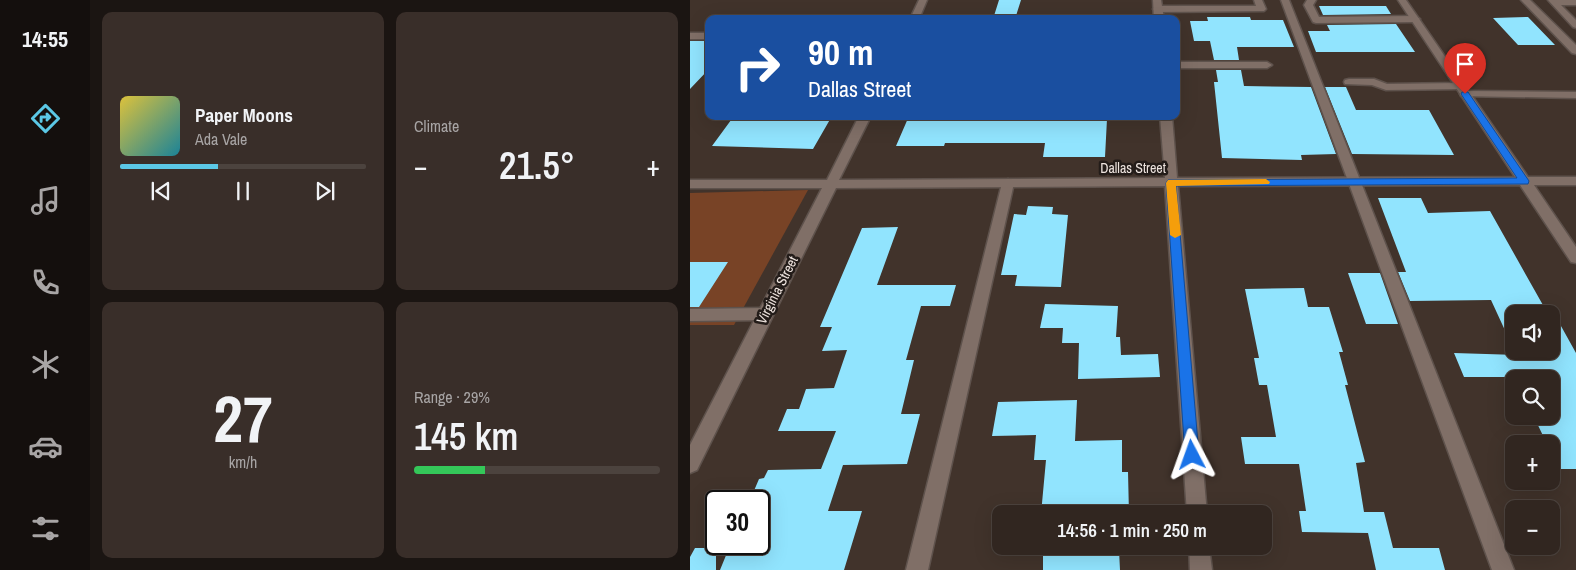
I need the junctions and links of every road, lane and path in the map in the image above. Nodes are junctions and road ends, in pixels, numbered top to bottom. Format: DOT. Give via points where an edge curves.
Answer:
graph roads {
  1 [pos="923,0"];
  2 [pos="1258,0"];
  3 [pos="1285,0"];
  4 [pos="1312,0"];
  5 [pos="1402,0"];
  6 [pos="1525,0"];
  7 [pos="1553,1"];
  8 [pos="1576,2"];
  9 [pos="1158,9"];
  10 [pos="916,15"];
  11 [pos="1415,19"];
  12 [pos="1576,25"];
  13 [pos="690,36"];
  14 [pos="705,36"];
  15 [pos="1576,51"];
  16 [pos="1180,65"];
  17 [pos="1267,65"];
  18 [pos="1349,82"];
  19 [pos="1463,90"];
  20 [pos="1576,95"];
  21 [pos="863,120"];
  22 [pos="1166,120"];
  23 [pos="1524,181"];
  24 [pos="1576,181"];
  25 [pos="1354,182"];
  26 [pos="1008,183"];
  27 [pos="1171,183"];
  28 [pos="690,184"];
  29 [pos="831,184"];
  30 [pos="1576,258"];
  31 [pos="765,314"];
  32 [pos="690,315"];
  33 [pos="690,464"];
  34 [pos="1196,505"];
  35 [pos="1200,555"];
  36 [pos="917,570"];
  37 [pos="1201,570"];
  38 [pos="1503,570"];
  1 -- 10 [label="street"];
  2 -- 9 [label="street" via="1261,9"];
  3 -- 25 [label="street"];
  4 -- 11 [label="street" via="1308,5 1316,20"];
  5 -- 11 [label="street"];
  6 -- 15 [label="street"];
  7 -- 8 [label="street"];
  7 -- 12 [label="street"];
  11 -- 19 [label="street"];
  13 -- 14 [label="street"];
  16 -- 17 [label="street"];
  18 -- 19 [label="street"];
  19 -- 20 [label="street"];
  19 -- 23 [label="street"];
  21 -- 29 [label="street, Virginia Street"];
  22 -- 27 [label="street"];
  23 -- 24 [label="street, Dallas Street"];
  23 -- 25 [label="street, Dallas Street"];
  23 -- 30 [label="street"];
  25 -- 27 [label="street, Dallas Street"];
  25 -- 38 [label="street"];
  26 -- 27 [label="street, Dallas Street"];
  26 -- 29 [label="street, Dallas Street"];
  26 -- 36 [label="street"];
  27 -- 34 [label="street"];
  28 -- 29 [label="street, Dallas Street"];
  29 -- 31 [label="street, Virginia Street"];
  31 -- 32 [label="street"];
  31 -- 33 [label="street, Virginia Street"];
  35 -- 37 [label="street"];
}
